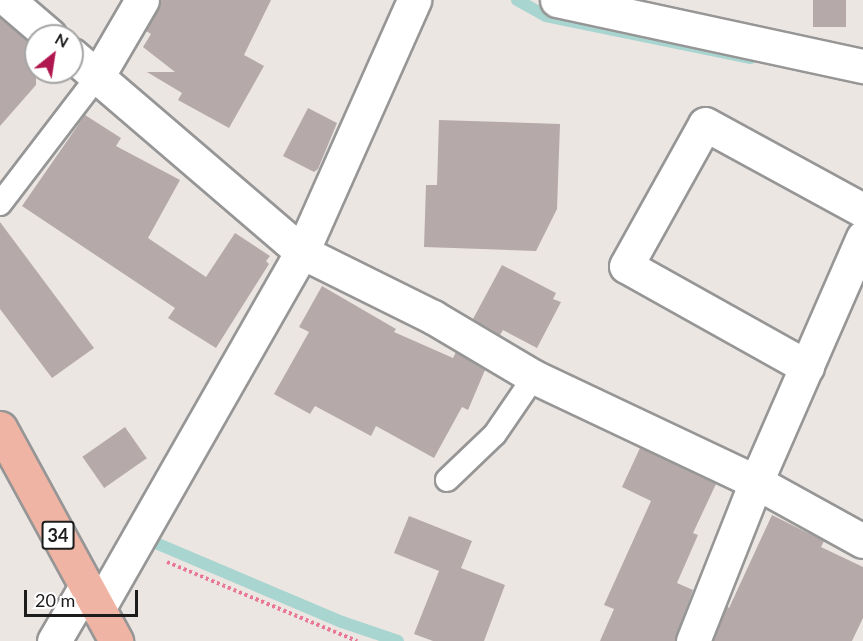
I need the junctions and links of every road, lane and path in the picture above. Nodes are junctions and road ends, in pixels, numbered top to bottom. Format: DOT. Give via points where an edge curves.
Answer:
graph roads {
  1 [pos="8,0"];
  2 [pos="142,0"];
  3 [pos="414,0"];
  4 [pos="557,0"];
  5 [pos="36,24"];
  6 [pos="84,66"];
  7 [pos="863,66"];
  8 [pos="97,77"];
  9 [pos="0,204"];
  10 [pos="863,210"];
  11 [pos="863,237"];
  12 [pos="302,252"];
  13 [pos="807,367"];
  14 [pos="534,377"];
  15 [pos="0,428"];
  16 [pos="447,480"];
  17 [pos="756,482"];
  18 [pos="863,541"];
  19 [pos="133,548"];
  20 [pos="92,598"];
  21 [pos="54,641"];
  22 [pos="116,641"];
  23 [pos="357,641"];
  24 [pos="693,641"];
  1 -- 5 [label="street"];
  2 -- 8 [label="street"];
  3 -- 12 [label="street"];
  4 -- 7 [label="street"];
  6 -- 8 [label="street"];
  8 -- 9 [label="lane"];
  8 -- 12 [label="street"];
  10 -- 13 [label="street" via="705,124 626,266"];
  11 -- 13 [label="street"];
  12 -- 14 [label="street" via="433,317"];
  12 -- 19 [label="street"];
  13 -- 17 [label="street"];
  14 -- 16 [label="lane" via="495,434"];
  14 -- 17 [label="street"];
  15 -- 20 [label="main road, 34"];
  17 -- 18 [label="street"];
  17 -- 24 [label="street"];
  19 -- 20 [label="street"];
  19 -- 23 [label="path"];
  20 -- 21 [label="street"];
  20 -- 22 [label="main road, 34"];
}
